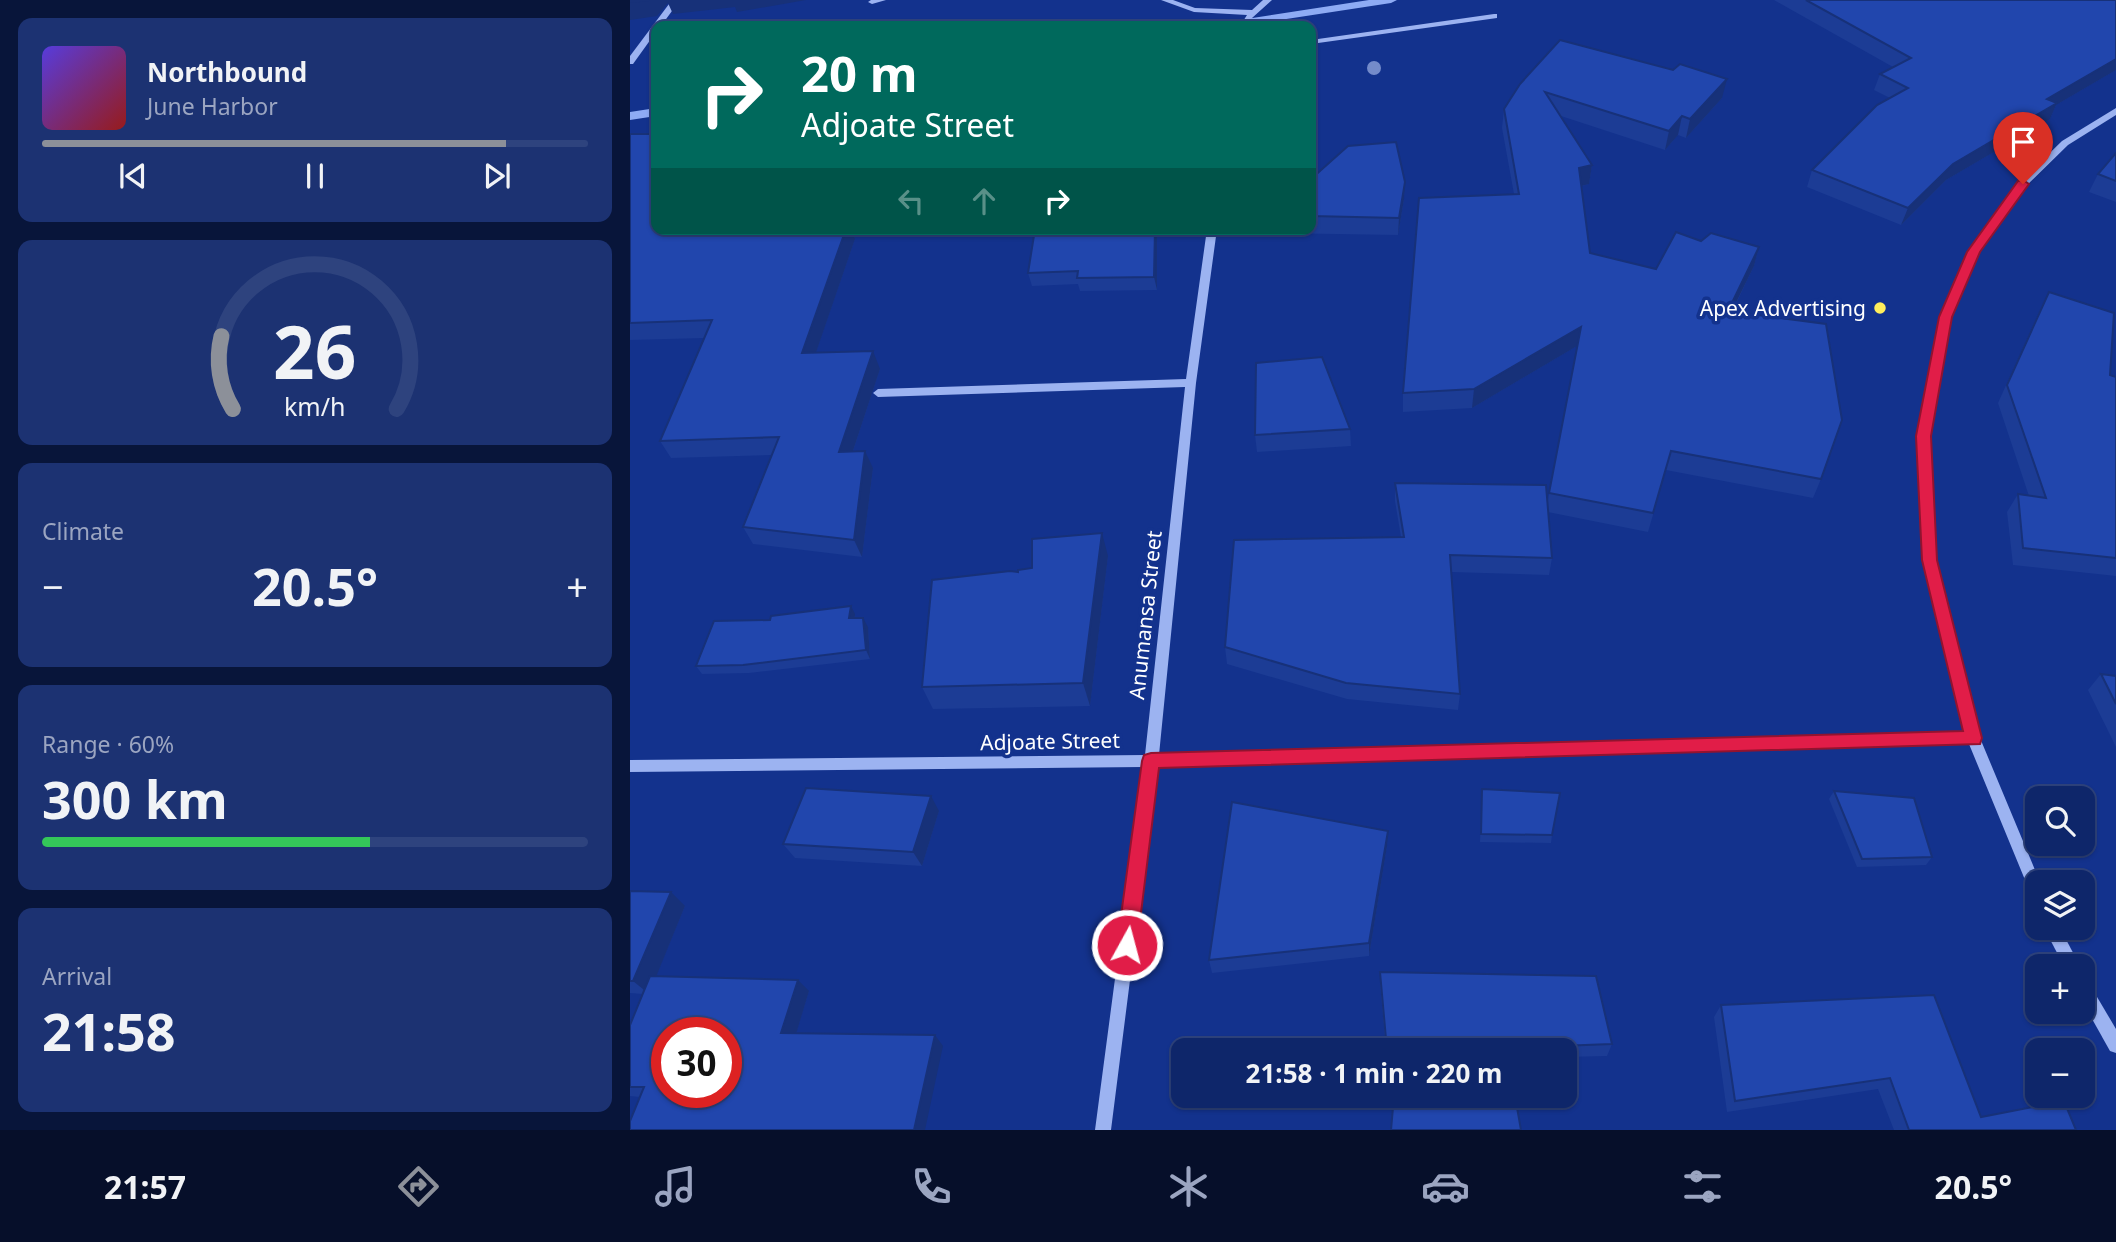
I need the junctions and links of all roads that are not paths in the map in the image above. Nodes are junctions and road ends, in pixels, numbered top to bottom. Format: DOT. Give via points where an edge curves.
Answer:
graph roads {
  1 [pos="676,0"];
  2 [pos="882,0"];
  3 [pos="1165,0"];
  4 [pos="1268,0"];
  5 [pos="872,2"];
  6 [pos="1252,15"];
  7 [pos="1494,16"];
  8 [pos="660,21"];
  9 [pos="1248,21"];
  10 [pos="651,33"];
  11 [pos="1316,41"];
  12 [pos="630,62"];
  13 [pos="2116,111"];
  14 [pos="1211,235"];
  15 [pos="1191,383"];
  16 [pos="878,393"];
  17 [pos="1973,738"];
  18 [pos="1151,761"];
  19 [pos="630,766"];
  20 [pos="2028,870"];
  21 [pos="2095,1008"];
  22 [pos="2116,1045"];
  23 [pos="1103,1130"];
  1 -- 8 [label="street"];
  2 -- 5 [label="street"];
  3 -- 6 [label="street" via="1194,10"];
  4 -- 6 [label="street"];
  6 -- 9 [label="street"];
  7 -- 11 [label="street"];
  10 -- 12 [label="street"];
  13 -- 17 [label="street" via="2065,143 2023,184 1974,252 1945,317 1924,436 1930,560"];
  14 -- 15 [label="street, Anumansa Street"];
  15 -- 16 [label="street"];
  15 -- 18 [label="street, Anumansa Street"];
  17 -- 18 [label="street, Adjoate Street"];
  17 -- 20 [label="street"];
  18 -- 19 [label="street, Adjoate Street"];
  18 -- 23 [label="street, Anumansa Street"];
  21 -- 22 [label="street"];
}
